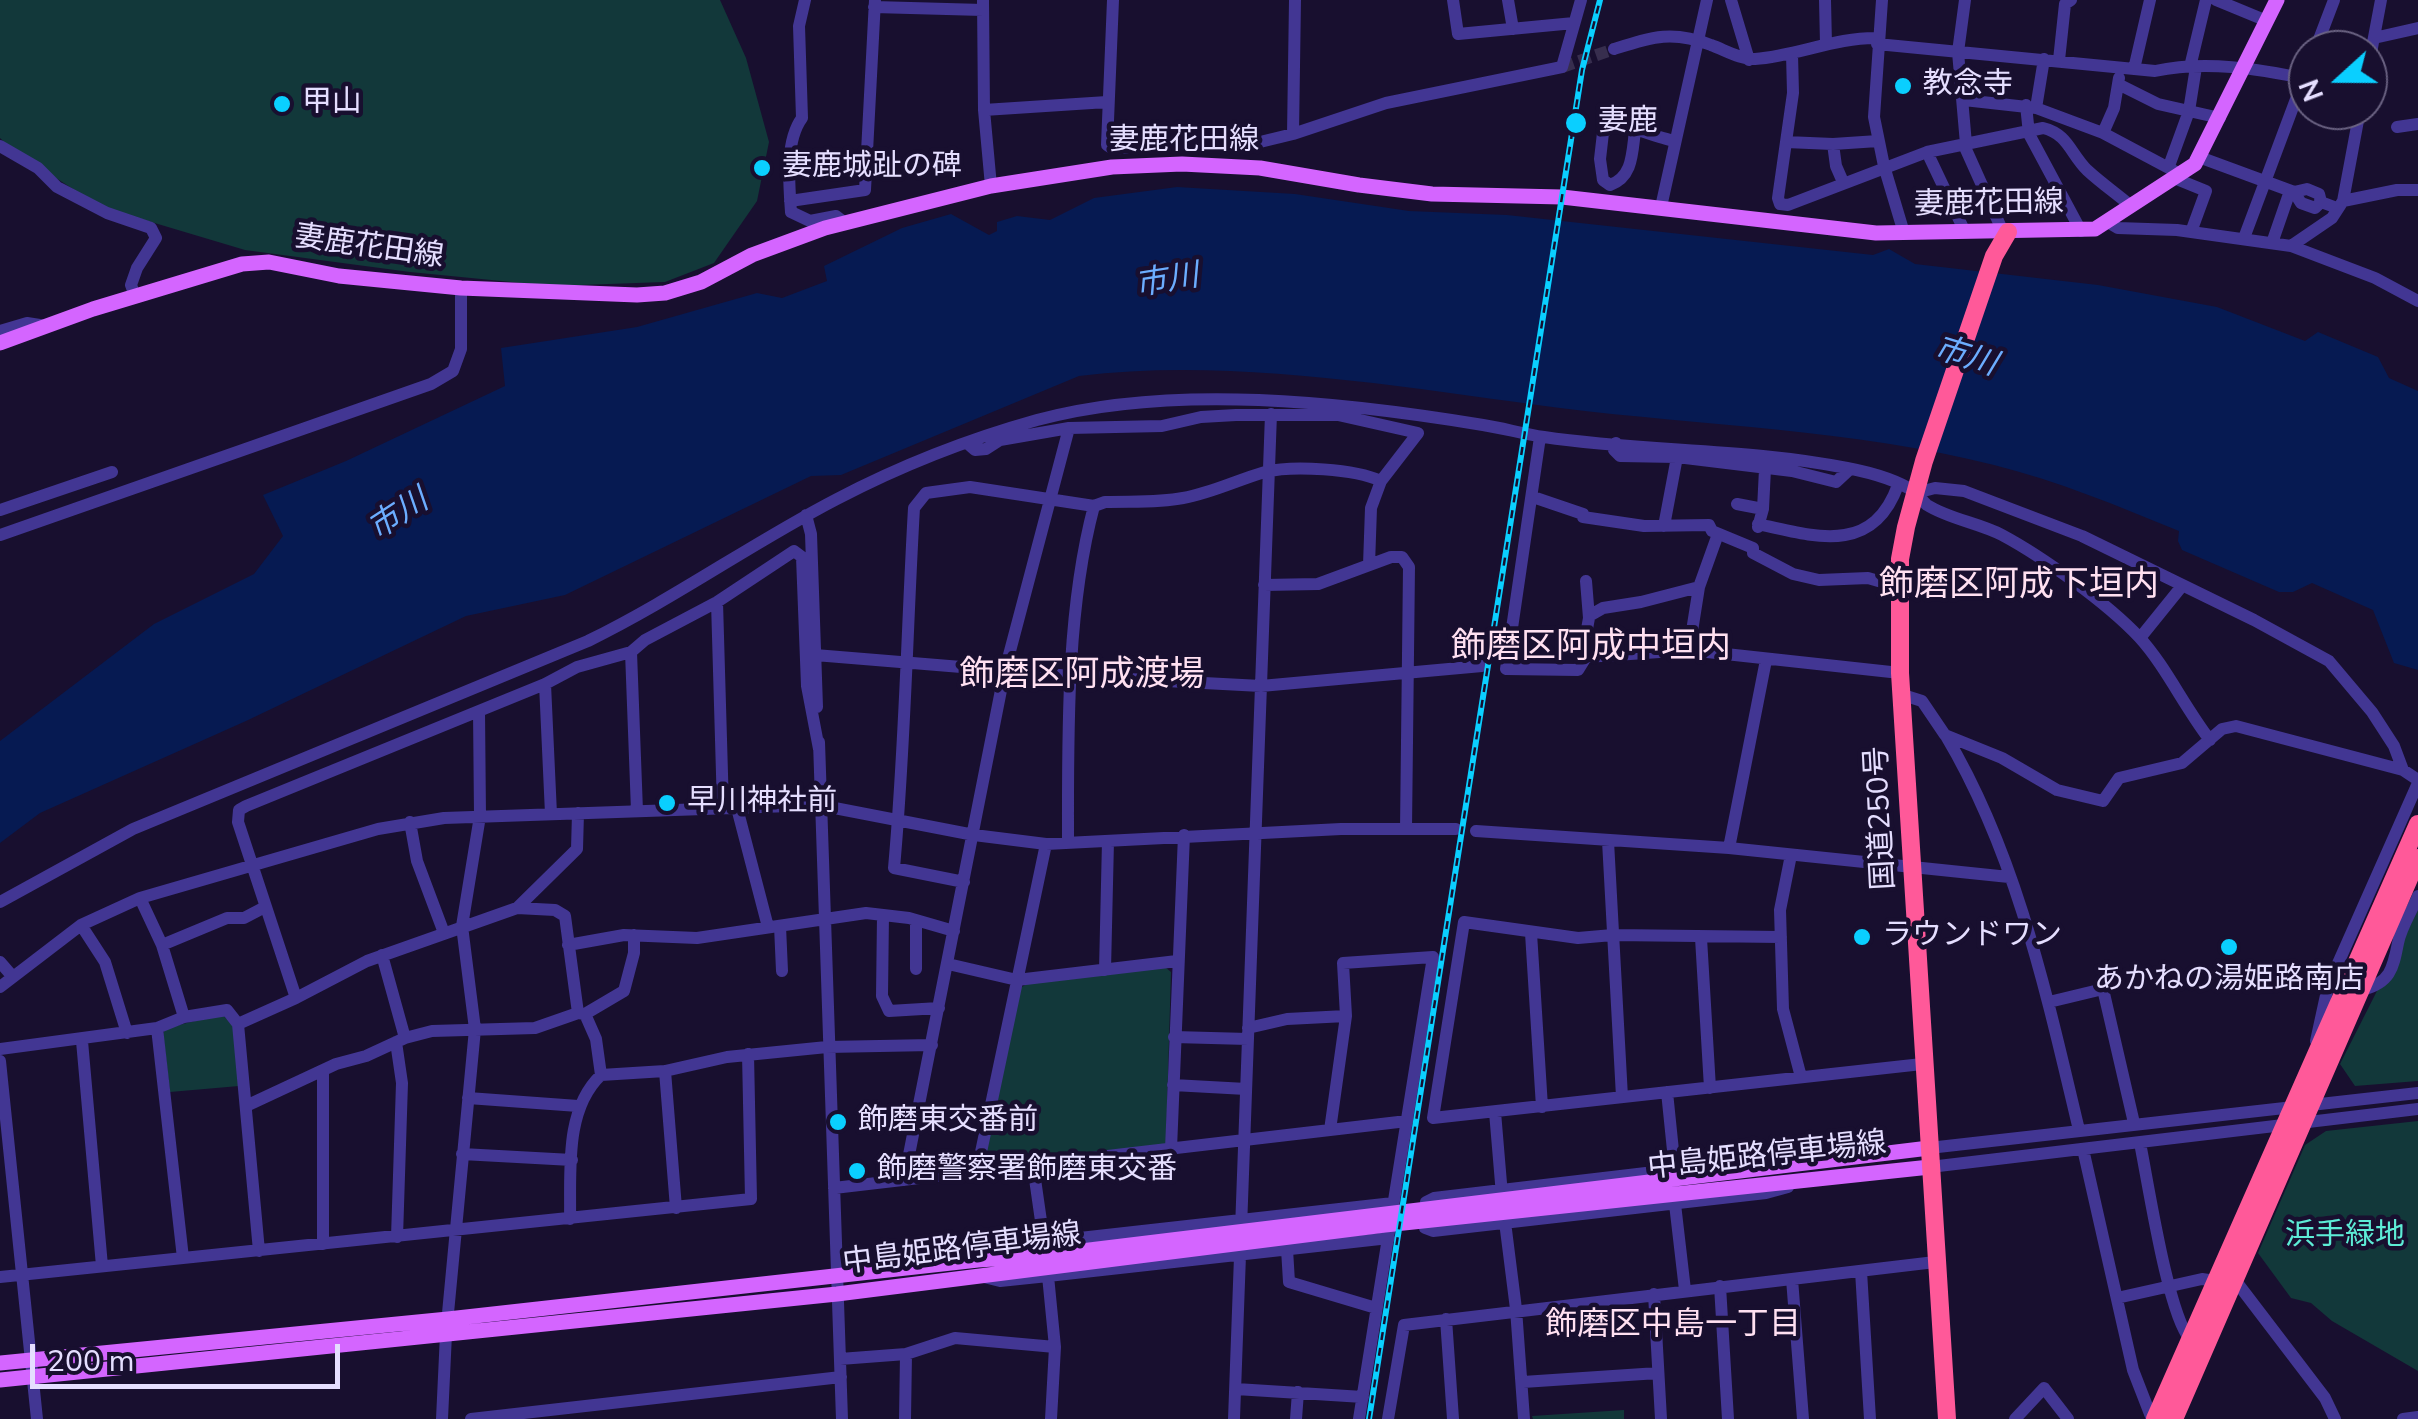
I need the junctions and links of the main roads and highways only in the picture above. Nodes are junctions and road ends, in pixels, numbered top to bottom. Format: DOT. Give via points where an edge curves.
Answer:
graph roads {
  1 [pos="2278,0"];
  2 [pos="2005,232"];
  3 [pos="0,343"];
  4 [pos="2418,824"];
  5 [pos="2418,858"];
  6 [pos="2298,1114"];
  7 [pos="1930,1158"];
  8 [pos="1599,1195"];
  9 [pos="980,1268"];
  10 [pos="447,1326"];
  11 [pos="0,1363"];
  12 [pos="31,1368"];
  13 [pos="0,1380"];
  14 [pos="1946,1419"];
  15 [pos="2154,1419"];
  16 [pos="2174,1419"];
  1 -- 2 [label="main road, 妻鹿花田線" via="2199,157 2108,222 2081,231"];
  2 -- 3 [label="main road, 妻鹿花田線" via="1790,226 1562,197 1432,194 1260,168 1112,166 990,186 845,223 666,293 462,288 242,264"];
  2 -- 7 [label="highway, 国道250号" via="1924,461 1907,489 1900,559 1900,673"];
  4 -- 6 [label="highway" via="2316,1054"];
  5 -- 6 [label="highway" via="2362,990"];
  6 -- 15 [label="highway"];
  6 -- 16 [label="highway"];
  7 -- 8 [label="main road, 中島姫路停車場線" via="1796,1165"];
  7 -- 8 [label="main road, 中島姫路停車場線" via="1805,1181"];
  7 -- 14 [label="highway, 国道250号"];
  8 -- 9 [label="main road, 中島姫路停車場線"];
  9 -- 10 [label="main road, 中島姫路停車場線" via="836,1274"];
  9 -- 10 [label="main road, 中島姫路停車場線" via="837,1294"];
  10 -- 12 [label="main road, 中島姫路停車場線"];
  11 -- 12 [label="main road, 中島姫路停車場線"];
  12 -- 13 [label="main road, 中島姫路停車場線"];
}
